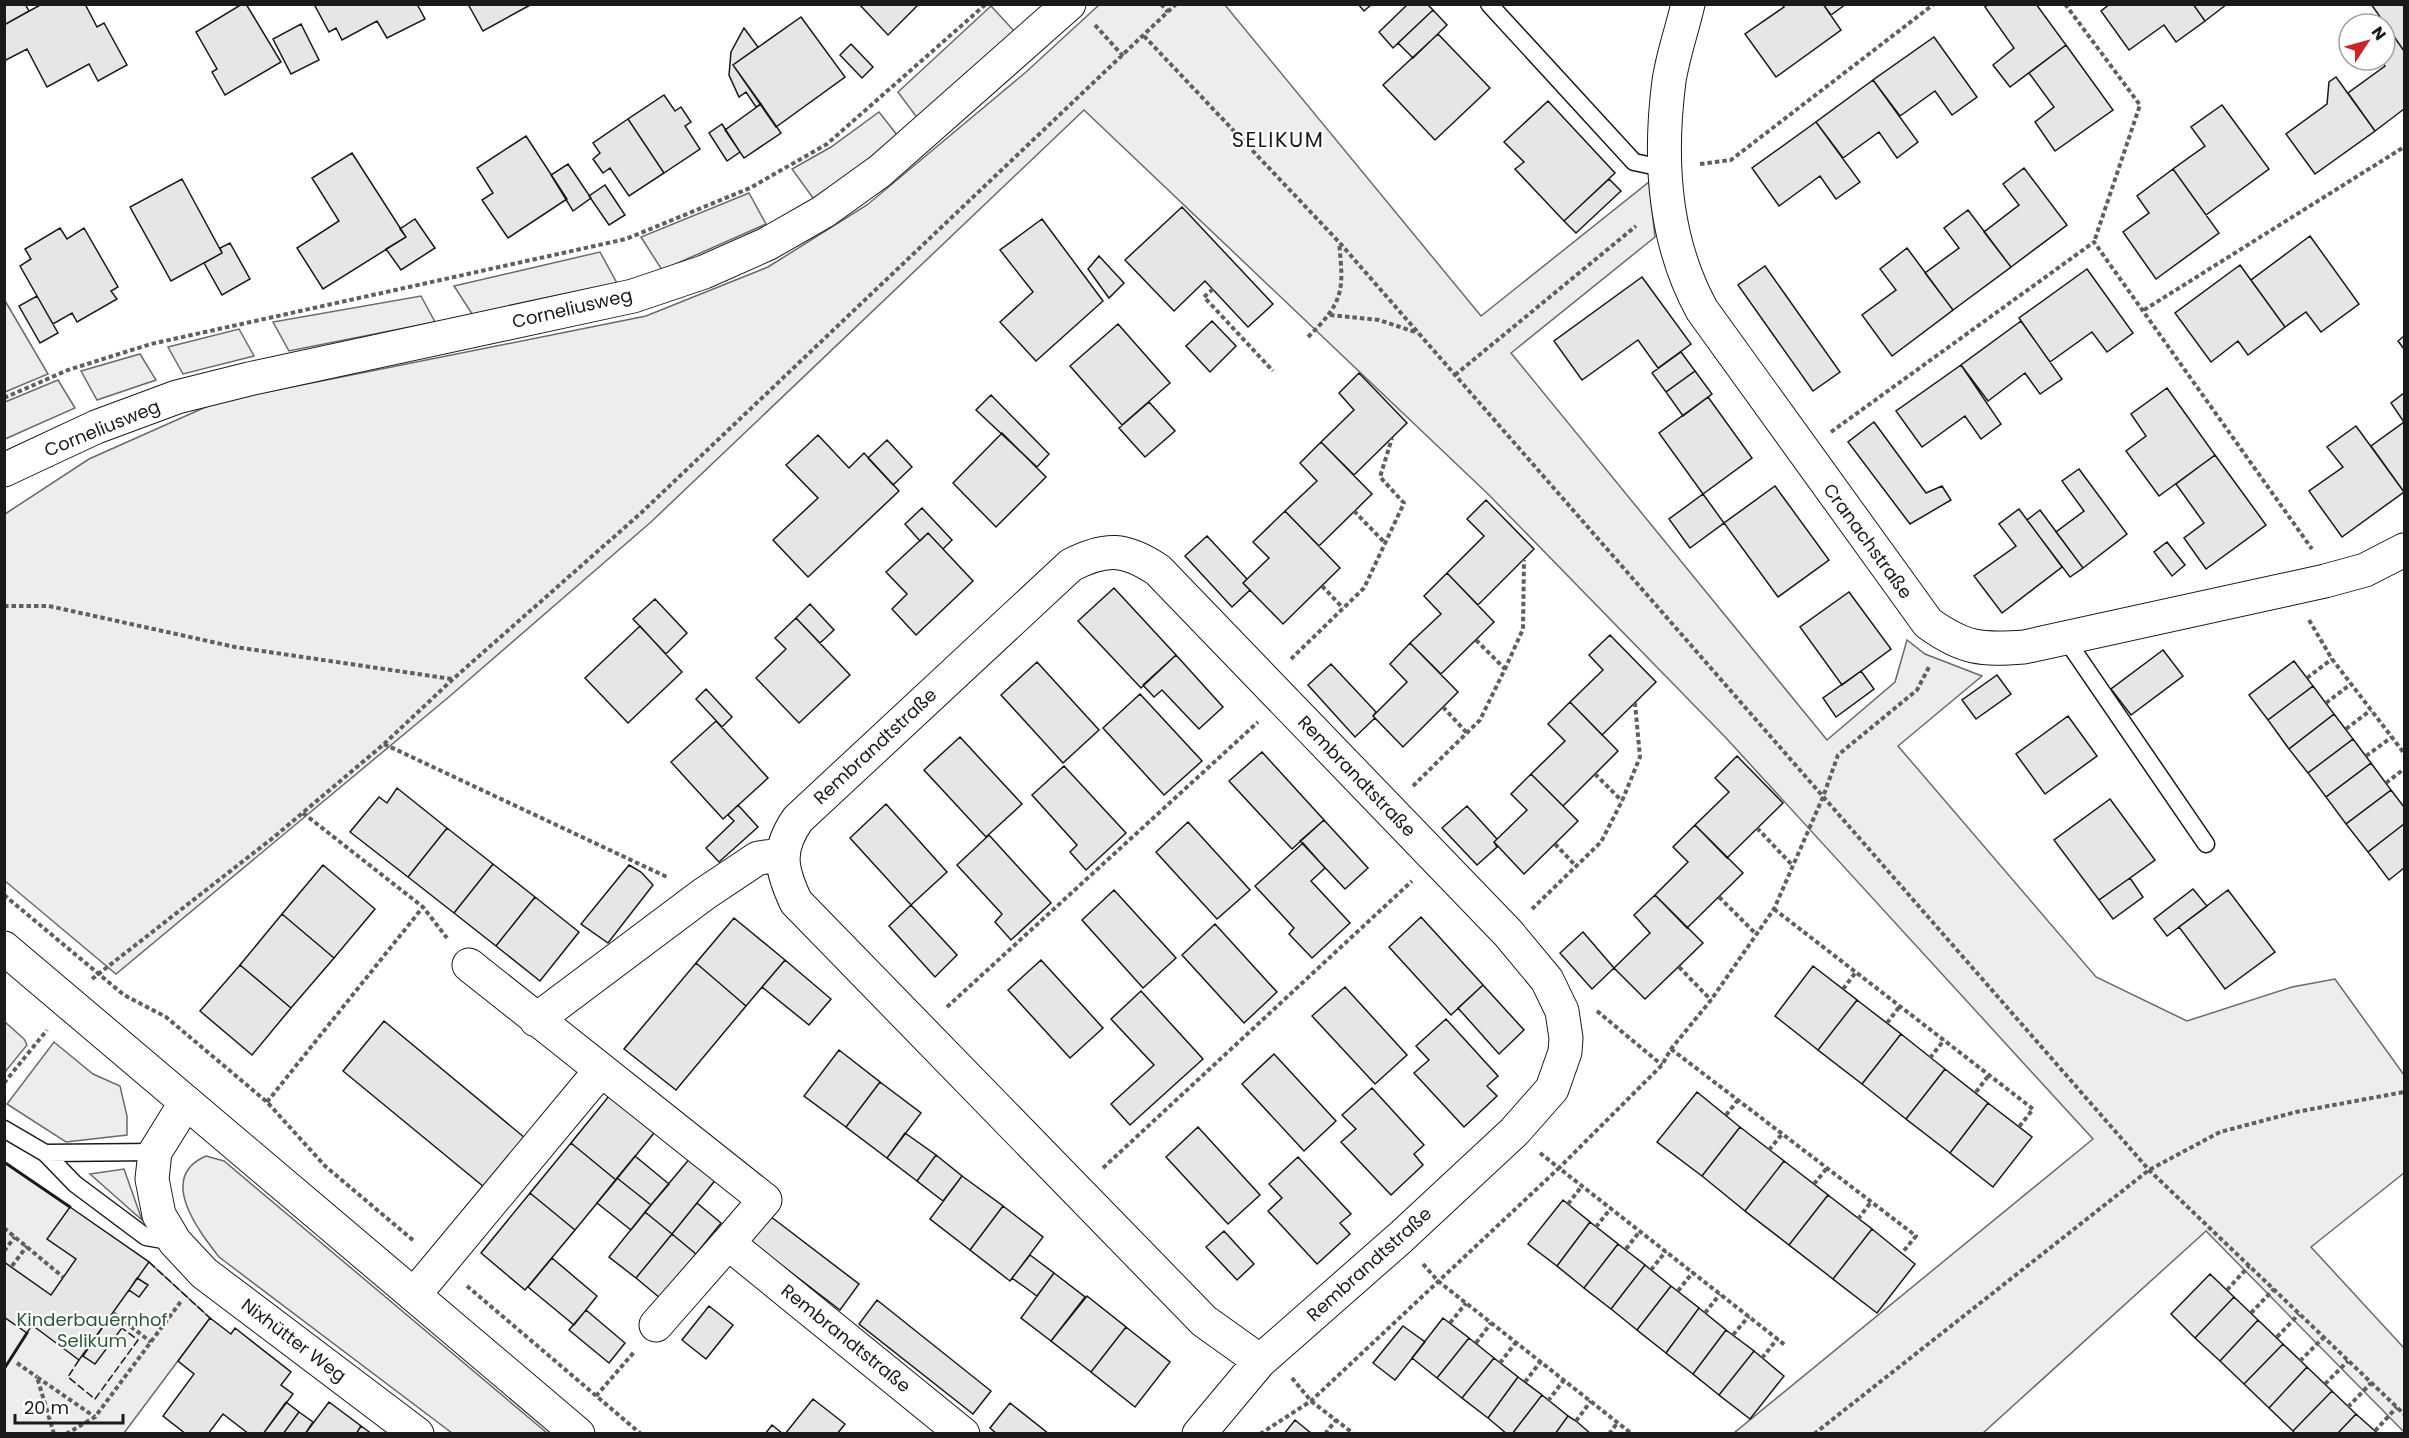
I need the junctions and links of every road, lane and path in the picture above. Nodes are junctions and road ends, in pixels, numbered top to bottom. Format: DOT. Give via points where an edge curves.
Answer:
graph roads {
  1 [pos="986,4"];
  2 [pos="1161,4"];
  3 [pos="1176,4"];
  4 [pos="1489,4"];
  5 [pos="1688,4"];
  6 [pos="1934,4"];
  7 [pos="2065,4"];
  8 [pos="1168,12"];
  9 [pos="1080,13"];
  10 [pos="1144,36"];
  11 [pos="1123,56"];
  12 [pos="2404,147"];
  13 [pos="1667,169"];
  14 [pos="1669,217"];
  15 [pos="1339,242"];
  16 [pos="2094,242"];
  17 [pos="1213,289"];
  18 [pos="2144,310"];
  19 [pos="1330,315"];
  20 [pos="1419,333"];
  21 [pos="1308,337"];
  22 [pos="1273,371"];
  23 [pos="1455,375"];
  24 [pos="4,398"];
  25 [pos="1392,438"];
  26 [pos="1804,452"];
  27 [pos="4,470"];
  28 [pos="1354,511"];
  29 [pos="1386,544"];
  30 [pos="2404,550"];
  31 [pos="1524,560"];
  32 [pos="2310,584"];
  33 [pos="1322,586"];
  34 [pos="4,606"];
  35 [pos="1343,608"];
  36 [pos="1945,635"];
  37 [pos="2065,638"];
  38 [pos="1476,640"];
  39 [pos="2332,659"];
  40 [pos="1505,669"];
  41 [pos="2307,678"];
  42 [pos="453,679"];
  43 [pos="2351,684"];
  44 [pos="1275,691"];
  45 [pos="1635,703"];
  46 [pos="2326,703"];
  47 [pos="1443,707"];
  48 [pos="2371,710"];
  49 [pos="2346,729"];
  50 [pos="1467,733"];
  51 [pos="2392,736"];
  52 [pos="384,744"];
  53 [pos="2404,753"];
  54 [pos="2366,756"];
  55 [pos="2404,769"];
  56 [pos="1595,774"];
  57 [pos="2386,783"];
  58 [pos="1823,797"];
  59 [pos="1622,801"];
  60 [pos="1389,810"];
  61 [pos="303,813"];
  62 [pos="1757,828"];
  63 [pos="1555,844"];
  64 [pos="2206,844"];
  65 [pos="782,855"];
  66 [pos="1436,858"];
  67 [pos="1576,866"];
  68 [pos="1793,866"];
  69 [pos="704,894"];
  70 [pos="4,895"];
  71 [pos="1719,897"];
  72 [pos="423,907"];
  73 [pos="1774,909"];
  74 [pos="1508,933"];
  75 [pos="1756,934"];
  76 [pos="4,948"];
  77 [pos="469,965"];
  78 [pos="1679,966"];
  79 [pos="98,972"];
  80 [pos="1856,972"];
  81 [pos="1843,989"];
  82 [pos="1557,997"];
  83 [pos="1711,1000"];
  84 [pos="70,1003"];
  85 [pos="1900,1006"];
  86 [pos="536,1020"];
  87 [pos="1887,1023"];
  88 [pos="922,1030"];
  89 [pos="1944,1040"];
  90 [pos="1671,1049"];
  91 [pos="1930,1058"];
  92 [pos="1662,1065"];
  93 [pos="601,1070"];
  94 [pos="1989,1075"];
  95 [pos="4,1083"];
  96 [pos="1976,1092"];
  97 [pos="2404,1092"];
  98 [pos="1738,1100"];
  99 [pos="186,1102"];
  100 [pos="267,1102"];
  101 [pos="1726,1115"];
  102 [pos="2019,1127"];
  103 [pos="4,1129"];
  104 [pos="1514,1132"];
  105 [pos="1782,1134"];
  106 [pos="1769,1149"];
  107 [pos="154,1152"];
  108 [pos="45,1153"];
  109 [pos="1559,1168"];
  110 [pos="1827,1168"];
  111 [pos="2149,1170"];
  112 [pos="1814,1184"];
  113 [pos="1582,1186"];
  114 [pos="1079,1191"];
  115 [pos="1872,1202"];
  116 [pos="1568,1204"];
  117 [pos="1611,1208"];
  118 [pos="1858,1219"];
  119 [pos="1596,1227"];
  120 [pos="4,1228"];
  121 [pos="1640,1231"];
  122 [pos="15,1237"];
  123 [pos="1400,1238"];
  124 [pos="174,1242"];
  125 [pos="728,1243"];
  126 [pos="27,1246"];
  127 [pos="1626,1249"];
  128 [pos="4,1251"];
  129 [pos="1666,1251"];
  130 [pos="1902,1253"];
  131 [pos="441,1263"];
  132 [pos="12,1266"];
  133 [pos="2249,1266"];
  134 [pos="1651,1270"];
  135 [pos="1693,1272"];
  136 [pos="204,1273"];
  137 [pos="63,1277"];
  138 [pos="1438,1281"];
  139 [pos="2274,1289"];
  140 [pos="2227,1290"];
  141 [pos="1678,1291"];
  142 [pos="1720,1294"];
  143 [pos="414,1295"];
  144 [pos="1466,1303"];
  145 [pos="113,1313"];
  146 [pos="1705,1313"];
  147 [pos="2251,1313"];
  148 [pos="2299,1314"];
  149 [pos="1749,1316"];
  150 [pos="1450,1323"];
  151 [pos="1491,1323"];
  152 [pos="656,1325"];
  153 [pos="1733,1335"];
  154 [pos="2324,1336"];
  155 [pos="1778,1338"];
  156 [pos="2277,1338"];
  157 [pos="151,1342"];
  158 [pos="1516,1342"];
  159 [pos="1476,1343"];
  160 [pos="1785,1345"];
  161 [pos="1265,1357"];
  162 [pos="1762,1358"];
  163 [pos="2300,1360"];
  164 [pos="2348,1360"];
  165 [pos="1541,1361"];
  166 [pos="18,1363"];
  167 [pos="1500,1363"];
  168 [pos="37,1377"];
  169 [pos="1564,1380"];
  170 [pos="1525,1382"];
  171 [pos="2371,1383"];
  172 [pos="2325,1384"];
  173 [pos="596,1396"];
  174 [pos="1311,1401"];
  175 [pos="1548,1401"];
  176 [pos="1591,1401"];
  177 [pos="2348,1407"];
  178 [pos="2397,1407"];
  179 [pos="2404,1414"];
  180 [pos="95,1417"];
  181 [pos="1336,1420"];
  182 [pos="1575,1421"];
  183 [pos="1618,1422"];
  184 [pos="2375,1431"];
  185 [pos="54,1434"];
  186 [pos="66,1434"];
  187 [pos="417,1434"];
  188 [pos="578,1434"];
  189 [pos="640,1434"];
  190 [pos="963,1434"];
  191 [pos="1199,1434"];
  192 [pos="1260,1434"];
  193 [pos="1325,1434"];
  194 [pos="1353,1434"];
  195 [pos="1609,1434"];
  196 [pos="1632,1434"];
  197 [pos="1814,1434"];
  1 -- 24 [label="path" via="827,144 750,188 626,239 151,344 68,370"];
  2 -- 8 [label="path"];
  3 -- 8 [label="path"];
  4 -- 13 [label="lane" via="1634,162"];
  5 -- 13 [label="street, Cranachstraße" via="1669,80"];
  6 -- 13 [label="path" via="1731,160"];
  7 -- 16 [label="path" via="2139,105"];
  8 -- 10 [label="path"];
  9 -- 11 [label="path"];
  9 -- 27 [label="street, Corneliusweg" via="823,212 767,244 704,272 633,296 177,397 96,427"];
  10 -- 11 [label="path"];
  10 -- 15 [label="path"];
  11 -- 42 [label="path" via="641,513"];
  12 -- 18 [label="path"];
  13 -- 14 [label="street, Cranachstraße"];
  14 -- 23 [label="path" via="1636,226"];
  14 -- 26 [label="street, Cranachstraße" via="1684,274 1702,310"];
  15 -- 19 [label="path" via="1343,282"];
  15 -- 20 [label="path"];
  16 -- 18 [label="path"];
  16 -- 26 [label="path"];
  17 -- 22 [label="path" via="1204,297"];
  18 -- 32 [label="path" via="2314,551"];
  19 -- 20 [label="path" via="1378,320"];
  19 -- 21 [label="path"];
  20 -- 23 [label="path"];
  23 -- 58 [label="path"];
  25 -- 29 [label="path" via="1380,477 1404,503"];
  26 -- 36 [label="street, Cranachstraße" via="1928,623"];
  28 -- 29 [label="path"];
  29 -- 35 [label="path" via="1364,588"];
  30 -- 32 [label="street, Cranachstraße" via="2365,570"];
  31 -- 40 [label="path" via="1523,629"];
  32 -- 37 [label="street, Cranachstraße"];
  32 -- 39 [label="path" via="2310,623"];
  33 -- 35 [label="path"];
  34 -- 42 [label="path" via="49,606 235,647"];
  35 -- 44 [label="path"];
  36 -- 37 [label="street, Cranachstraße" via="1976,649 1992,650"];
  36 -- 58 [label="path" via="1917,690 1838,754"];
  37 -- 64 [label="lane"];
  38 -- 40 [label="path"];
  39 -- 41 [label="path"];
  39 -- 43 [label="path"];
  40 -- 50 [label="path" via="1480,720"];
  42 -- 52 [label="path"];
  43 -- 46 [label="path"];
  43 -- 48 [label="path"];
  44 -- 60 [label="street, Rembrandtstraße"];
  44 -- 65 [label="street, Rembrandtstraße" via="1158,570 1136,555 1092,554 1071,565 818,799 787,835"];
  44 -- 88 [label="path"];
  45 -- 59 [label="path" via="1640,757"];
  47 -- 50 [label="path"];
  48 -- 49 [label="path"];
  48 -- 51 [label="path"];
  50 -- 60 [label="path"];
  51 -- 53 [label="path"];
  51 -- 54 [label="path"];
  52 -- 61 [label="path"];
  52 -- 69 [label="path"];
  55 -- 57 [label="path"];
  56 -- 59 [label="path"];
  58 -- 68 [label="path"];
  58 -- 111 [label="path"];
  59 -- 67 [label="path" via="1600,842"];
  60 -- 66 [label="street, Rembrandtstraße"];
  61 -- 72 [label="path"];
  61 -- 79 [label="path"];
  62 -- 68 [label="path"];
  63 -- 67 [label="path"];
  65 -- 69 [label="street" via="758,858"];
  65 -- 88 [label="street" via="785,879 796,902"];
  66 -- 74 [label="street, Rembrandtstraße"];
  66 -- 114 [label="path"];
  67 -- 74 [label="path"];
  68 -- 73 [label="path"];
  69 -- 86 [label="street"];
  70 -- 79 [label="path"];
  71 -- 75 [label="path"];
  72 -- 77 [label="path"];
  72 -- 100 [label="path"];
  73 -- 75 [label="path"];
  73 -- 80 [label="path"];
  74 -- 82 [label="street, Rembrandtstraße" via="1535,963"];
  75 -- 83 [label="path"];
  76 -- 84 [label="street"];
  77 -- 86 [label="street"];
  78 -- 83 [label="path"];
  79 -- 84 [label="path"];
  79 -- 100 [label="path" via="124,994 166,1017"];
  80 -- 81 [label="path"];
  80 -- 85 [label="path"];
  82 -- 92 [label="path" via="1593,1007"];
  82 -- 104 [label="street, Rembrandtstraße" via="1566,1038 1562,1066 1552,1089"];
  83 -- 90 [label="path"];
  84 -- 95 [label="path"];
  84 -- 99 [label="street"];
  85 -- 87 [label="path"];
  85 -- 89 [label="path"];
  86 -- 93 [label="street"];
  88 -- 114 [label="street"];
  89 -- 91 [label="path"];
  89 -- 94 [label="path"];
  90 -- 92 [label="path"];
  90 -- 98 [label="path"];
  92 -- 109 [label="path"];
  93 -- 125 [label="street" via="765,1200"];
  93 -- 131 [label="street"];
  94 -- 96 [label="path"];
  94 -- 102 [label="path" via="2033,1109"];
  97 -- 111 [label="path" via="2295,1112 2220,1132"];
  98 -- 101 [label="path"];
  98 -- 105 [label="path"];
  99 -- 107 [label="street, Nixhütter Weg"];
  99 -- 143 [label="street"];
  100 -- 131 [label="path" via="325,1166"];
  103 -- 108 [label="lane"];
  104 -- 109 [label="path"];
  104 -- 123 [label="street, Rembrandtstraße"];
  105 -- 106 [label="path"];
  105 -- 110 [label="path"];
  107 -- 108 [label="lane"];
  107 -- 124 [label="street, Nixhütter Weg" via="152,1179 159,1215"];
  108 -- 124 [label="lane" via="75,1184 146,1237"];
  109 -- 113 [label="path"];
  109 -- 138 [label="path"];
  110 -- 112 [label="path"];
  110 -- 115 [label="path"];
  111 -- 133 [label="path"];
  111 -- 197 [label="path"];
  113 -- 116 [label="path"];
  113 -- 117 [label="path"];
  114 -- 161 [label="street" via="1204,1321"];
  115 -- 118 [label="path"];
  115 -- 130 [label="path" via="1916,1236"];
  117 -- 119 [label="path"];
  117 -- 121 [label="path"];
  120 -- 122 [label="path"];
  121 -- 127 [label="path"];
  121 -- 129 [label="path"];
  122 -- 126 [label="path"];
  122 -- 128 [label="path"];
  123 -- 138 [label="path"];
  123 -- 161 [label="street, Rembrandtstraße"];
  124 -- 136 [label="street, Nixhütter Weg"];
  125 -- 152 [label="street"];
  125 -- 190 [label="street, Rembrandtstraße"];
  126 -- 132 [label="path"];
  126 -- 137 [label="path"];
  129 -- 134 [label="path"];
  129 -- 135 [label="path"];
  131 -- 143 [label="street"];
  131 -- 173 [label="path"];
  133 -- 139 [label="path"];
  133 -- 140 [label="path"];
  135 -- 141 [label="path"];
  135 -- 142 [label="path"];
  136 -- 157 [label="path"];
  136 -- 187 [label="street, Nixhütter Weg"];
  138 -- 144 [label="path"];
  138 -- 174 [label="path"];
  139 -- 147 [label="path"];
  139 -- 148 [label="path"];
  142 -- 146 [label="path"];
  142 -- 149 [label="path"];
  143 -- 188 [label="street"];
  144 -- 150 [label="path"];
  144 -- 151 [label="path"];
  145 -- 157 [label="path"];
  148 -- 154 [label="path"];
  148 -- 156 [label="path"];
  149 -- 153 [label="path"];
  149 -- 155 [label="path"];
  151 -- 158 [label="path"];
  151 -- 159 [label="path"];
  152 -- 173 [label="path"];
  154 -- 163 [label="path"];
  154 -- 164 [label="path"];
  155 -- 160 [label="path"];
  155 -- 162 [label="path"];
  157 -- 180 [label="path"];
  158 -- 165 [label="path"];
  158 -- 167 [label="path"];
  161 -- 174 [label="path"];
  161 -- 191 [label="street, Rembrandtstraße"];
  164 -- 171 [label="path"];
  164 -- 172 [label="path"];
  165 -- 169 [label="path"];
  165 -- 170 [label="path"];
  166 -- 168 [label="path"];
  168 -- 180 [label="path"];
  168 -- 185 [label="path"];
  169 -- 175 [label="path"];
  169 -- 176 [label="path"];
  171 -- 177 [label="path"];
  171 -- 178 [label="path"];
  173 -- 189 [label="path"];
  174 -- 181 [label="path"];
  174 -- 192 [label="path"];
  176 -- 182 [label="path"];
  176 -- 183 [label="path"];
  178 -- 179 [label="path"];
  178 -- 184 [label="path"];
  180 -- 186 [label="path"];
  181 -- 193 [label="path"];
  181 -- 194 [label="path"];
  183 -- 195 [label="path"];
  183 -- 196 [label="path"];
}
